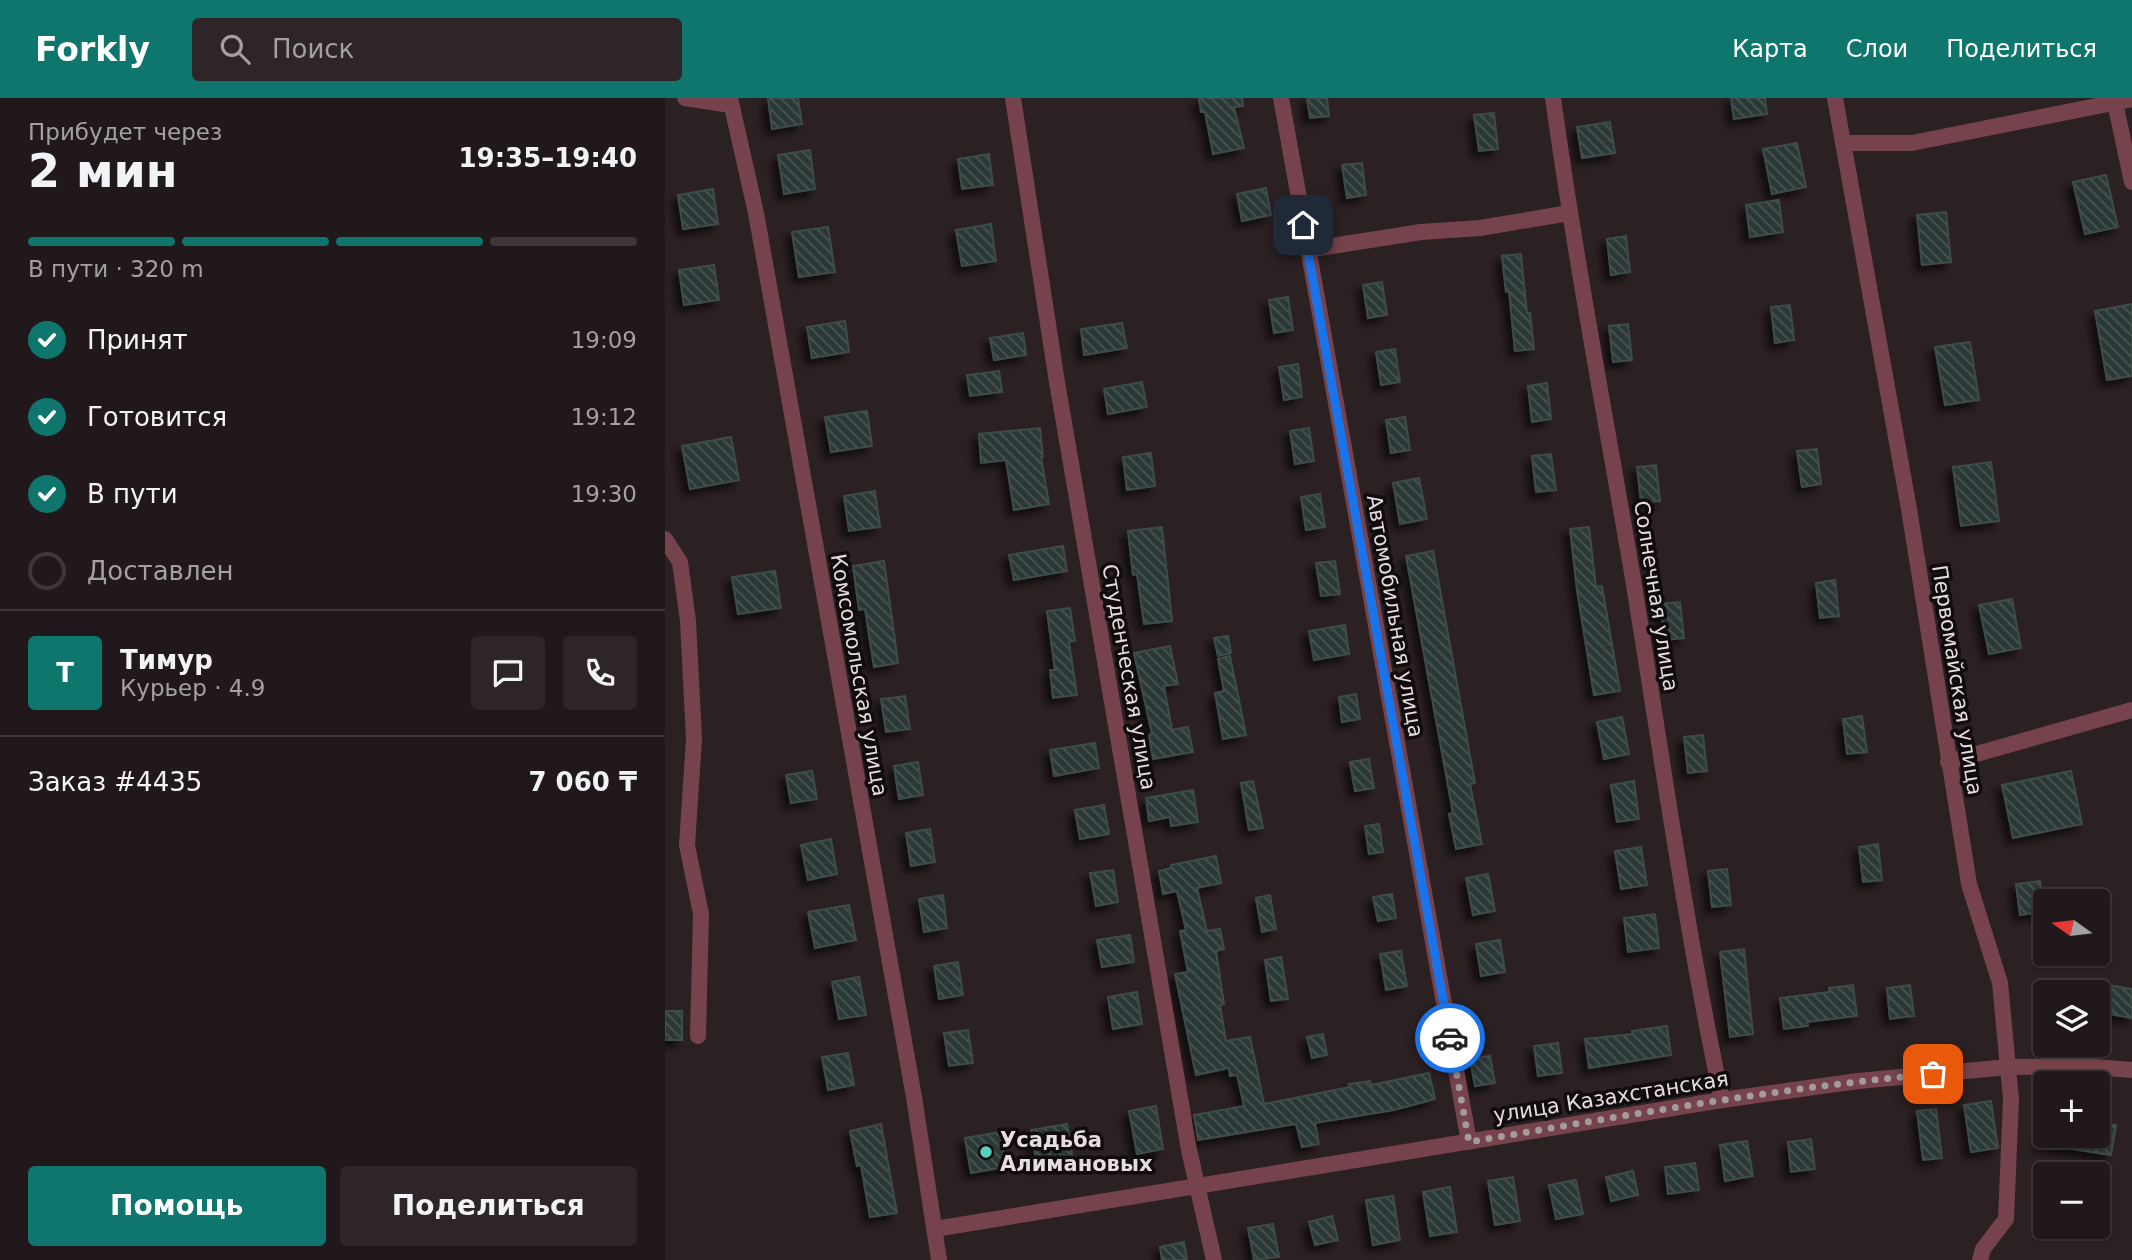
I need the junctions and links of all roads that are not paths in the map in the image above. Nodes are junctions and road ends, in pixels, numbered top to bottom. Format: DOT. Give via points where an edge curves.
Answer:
graph roads {
  1 [pos="685,98"];
  2 [pos="1013,98"];
  3 [pos="1281,98"];
  4 [pos="1553,98"];
  5 [pos="1835,98"];
  6 [pos="2132,99"];
  7 [pos="2114,100"];
  8 [pos="730,102"];
  9 [pos="1844,143"];
  10 [pos="2132,182"];
  11 [pos="1569,213"];
  12 [pos="1307,250"];
  13 [pos="665,540"];
  14 [pos="2132,710"];
  15 [pos="1948,762"];
  16 [pos="698,1036"];
  17 [pos="2009,1068"];
  18 [pos="2132,1070"];
  19 [pos="1722,1100"];
  20 [pos="1469,1142"];
  21 [pos="1198,1186"];
  22 [pos="935,1229"];
  23 [pos="939,1260"];
  24 [pos="1214,1260"];
  25 [pos="1980,1260"];
  1 -- 8 [label="street"];
  2 -- 21 [label="street, Студенческая улица" via="1057,382"];
  3 -- 12 [label="street, Автомобильная улица"];
  4 -- 11 [label="street, Солнечная улица"];
  5 -- 9 [label="street, Первомайская улица"];
  6 -- 7 [label="street"];
  7 -- 9 [label="street" via="1912,143"];
  7 -- 10 [label="street"];
  8 -- 22 [label="street, Комсомольская улица" via="756,213"];
  9 -- 15 [label="street, Первомайская улица"];
  11 -- 12 [label="street"];
  11 -- 19 [label="street, Солнечная улица"];
  12 -- 20 [label="street, Автомобильная улица"];
  13 -- 16 [label="street" via="680,562 688,621 694,738 687,845 701,914"];
  14 -- 15 [label="street"];
  15 -- 17 [label="street, Первомайская улица" via="1969,884 2000,983"];
  17 -- 18 [label="street, улица Казахстанская"];
  17 -- 19 [label="street, улица Казахстанская" via="1858,1081"];
  17 -- 25 [label="street, Первомайская улица" via="2006,1219"];
  19 -- 20 [label="street, улица Казахстанская"];
  20 -- 21 [label="street, улица Казахстанская"];
  21 -- 22 [label="street, улица Казахстанская"];
  21 -- 24 [label="street, Студенческая улица"];
  22 -- 23 [label="street, Комсомольская улица"];
}
